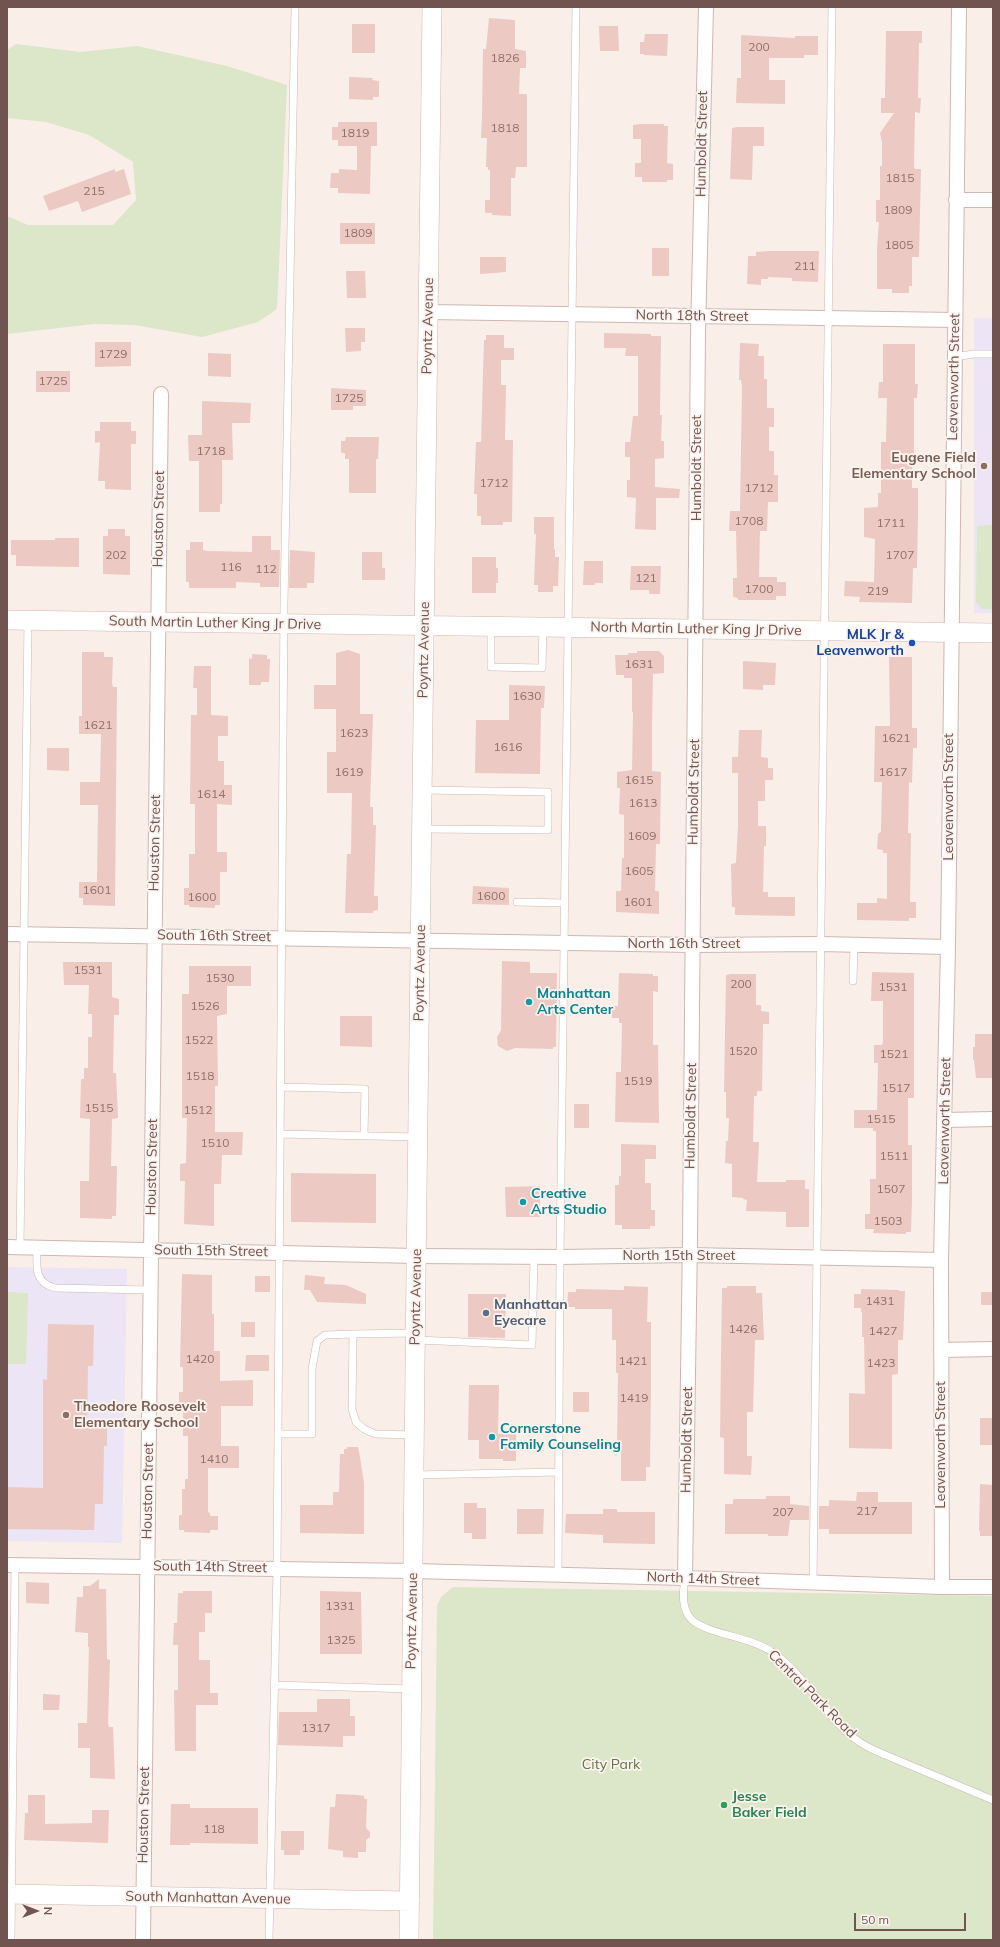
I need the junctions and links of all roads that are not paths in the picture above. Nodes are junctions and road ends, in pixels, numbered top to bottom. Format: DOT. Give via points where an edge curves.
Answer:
graph roads {
  1 [pos="295,7"];
  2 [pos="432,7"];
  3 [pos="576,7"];
  4 [pos="706,7"];
  5 [pos="832,7"];
  6 [pos="959,7"];
  7 [pos="956,200"];
  8 [pos="993,200"];
  9 [pos="428,312"];
  10 [pos="572,314"];
  11 [pos="698,316"];
  12 [pos="829,318"];
  13 [pos="955,320"];
  14 [pos="993,354"];
  15 [pos="954,357"];
  16 [pos="160,394"];
  17 [pos="7,620"];
  18 [pos="28,620"];
  19 [pos="158,622"];
  20 [pos="284,624"];
  21 [pos="424,627"];
  22 [pos="491,627"];
  23 [pos="542,627"];
  24 [pos="569,628"];
  25 [pos="696,630"];
  26 [pos="824,631"];
  27 [pos="951,632"];
  28 [pos="993,633"];
  29 [pos="422,790"];
  30 [pos="422,829"];
  31 [pos="517,902"];
  32 [pos="565,903"];
  33 [pos="7,934"];
  34 [pos="25,934"];
  35 [pos="154,935"];
  36 [pos="283,937"];
  37 [pos="421,939"];
  38 [pos="565,942"];
  39 [pos="821,944"];
  40 [pos="693,945"];
  41 [pos="854,945"];
  42 [pos="948,947"];
  43 [pos="853,982"];
  44 [pos="281,1087"];
  45 [pos="993,1119"];
  46 [pos="945,1120"];
  47 [pos="280,1134"];
  48 [pos="364,1135"];
  49 [pos="418,1137"];
  50 [pos="14,1247"];
  51 [pos="37,1247"];
  52 [pos="151,1250"];
  53 [pos="279,1253"];
  54 [pos="689,1255"];
  55 [pos="416,1256"];
  56 [pos="534,1257"];
  57 [pos="560,1257"];
  58 [pos="816,1258"];
  59 [pos="941,1260"];
  60 [pos="150,1290"];
  61 [pos="353,1334"];
  62 [pos="415,1336"];
  63 [pos="993,1349"];
  64 [pos="941,1350"];
  65 [pos="278,1434"];
  66 [pos="414,1435"];
  67 [pos="559,1472"];
  68 [pos="414,1475"];
  69 [pos="11,1565"];
  70 [pos="147,1566"];
  71 [pos="277,1568"];
  72 [pos="413,1571"];
  73 [pos="558,1576"];
  74 [pos="685,1578"];
  75 [pos="812,1582"];
  76 [pos="942,1587"];
  77 [pos="993,1587"];
  78 [pos="274,1684"];
  79 [pos="412,1689"];
  80 [pos="993,1800"];
  81 [pos="10,1894"];
  82 [pos="144,1897"];
  83 [pos="270,1899"];
  84 [pos="410,1901"];
  85 [pos="12,1940"];
  86 [pos="143,1940"];
  87 [pos="269,1940"];
  88 [pos="409,1940"];
  1 -- 20 [label="lane"];
  2 -- 9 [label="street, Poyntz Avenue"];
  3 -- 10 [label="lane"];
  4 -- 11 [label="street, Humboldt Street"];
  5 -- 12 [label="lane"];
  6 -- 7 [label="street, Leavenworth Street"];
  7 -- 8 [label="street"];
  7 -- 13 [label="street, Leavenworth Street"];
  9 -- 10 [label="street, North 18th Street"];
  9 -- 21 [label="street, Poyntz Avenue"];
  10 -- 11 [label="street, North 18th Street"];
  10 -- 24 [label="lane"];
  11 -- 12 [label="street, North 18th Street"];
  11 -- 25 [label="street, Humboldt Street"];
  12 -- 13 [label="street, North 18th Street"];
  12 -- 26 [label="lane"];
  13 -- 15 [label="street, Leavenworth Street"];
  14 -- 15 [label="lane"];
  15 -- 27 [label="street, Leavenworth Street"];
  16 -- 19 [label="street, Houston Street"];
  17 -- 18 [label="street, South Martin Luther King Jr Drive"];
  18 -- 19 [label="street, South Martin Luther King Jr Drive"];
  18 -- 34 [label="lane"];
  19 -- 20 [label="street, South Martin Luther King Jr Drive"];
  19 -- 35 [label="street, Houston Street"];
  20 -- 21 [label="street, South Martin Luther King Jr Drive"];
  20 -- 36 [label="lane"];
  21 -- 22 [label="street, North Martin Luther King Jr Drive"];
  21 -- 29 [label="street, Poyntz Avenue"];
  22 -- 23 [label="street, North Martin Luther King Jr Drive"];
  22 -- 23 [label="lane" via="491,668 542,668"];
  23 -- 24 [label="street, North Martin Luther King Jr Drive"];
  24 -- 25 [label="street, North Martin Luther King Jr Drive"];
  24 -- 32 [label="lane"];
  25 -- 26 [label="street, North Martin Luther King Jr Drive"];
  25 -- 40 [label="street, Humboldt Street"];
  26 -- 27 [label="street, North Martin Luther King Jr Drive"];
  26 -- 39 [label="lane"];
  27 -- 28 [label="street, North Martin Luther King Jr Drive"];
  27 -- 42 [label="street, Leavenworth Street"];
  29 -- 30 [label="street, Poyntz Avenue"];
  29 -- 30 [label="lane" via="548,792 548,830"];
  30 -- 37 [label="street, Poyntz Avenue"];
  31 -- 32 [label="lane"];
  32 -- 38 [label="lane"];
  33 -- 34 [label="street, South 16th Street"];
  34 -- 35 [label="street, South 16th Street"];
  34 -- 50 [label="lane"];
  35 -- 36 [label="street, South 16th Street"];
  35 -- 52 [label="street, Houston Street"];
  36 -- 37 [label="street, South 16th Street"];
  36 -- 44 [label="lane"];
  37 -- 38 [label="street, North 16th Street"];
  37 -- 49 [label="street, Poyntz Avenue"];
  38 -- 40 [label="street, North 16th Street"];
  38 -- 57 [label="lane"];
  39 -- 40 [label="street, North 16th Street"];
  39 -- 41 [label="street, North 16th Street"];
  39 -- 58 [label="lane"];
  40 -- 54 [label="street, Humboldt Street"];
  41 -- 42 [label="street, North 16th Street"];
  41 -- 43 [label="lane"];
  42 -- 46 [label="street, Leavenworth Street"];
  44 -- 47 [label="lane"];
  44 -- 48 [label="lane" via="365,1089"];
  45 -- 46 [label="street"];
  46 -- 59 [label="street, Leavenworth Street"];
  47 -- 48 [label="lane"];
  47 -- 53 [label="lane"];
  48 -- 49 [label="lane"];
  49 -- 55 [label="street, Poyntz Avenue"];
  50 -- 51 [label="street, South 15th Street"];
  51 -- 52 [label="street, South 15th Street"];
  51 -- 60 [label="lane" via="38,1276 45,1286"];
  52 -- 53 [label="street, South 15th Street"];
  52 -- 60 [label="street, Houston Street"];
  53 -- 55 [label="street, South 15th Street"];
  53 -- 65 [label="lane"];
  54 -- 57 [label="street, North 15th Street"];
  54 -- 58 [label="street, North 15th Street"];
  54 -- 74 [label="street, Humboldt Street"];
  55 -- 56 [label="street, North 15th Street"];
  55 -- 62 [label="street, Poyntz Avenue"];
  56 -- 57 [label="street, North 15th Street"];
  56 -- 62 [label="lane" via="532,1345"];
  57 -- 67 [label="lane"];
  58 -- 59 [label="street, North 15th Street"];
  58 -- 75 [label="lane"];
  59 -- 64 [label="street, Leavenworth Street"];
  60 -- 70 [label="street, Houston Street"];
  61 -- 62 [label="lane"];
  61 -- 65 [label="lane" via="325,1335 317,1341 312,1369 312,1434"];
  61 -- 66 [label="lane" via="352,1409 356,1422 364,1430 374,1434"];
  62 -- 66 [label="street, Poyntz Avenue"];
  63 -- 64 [label="street"];
  64 -- 76 [label="street, Leavenworth Street"];
  65 -- 71 [label="lane"];
  66 -- 68 [label="street, Poyntz Avenue"];
  67 -- 68 [label="lane"];
  67 -- 73 [label="lane"];
  68 -- 72 [label="street, Poyntz Avenue"];
  69 -- 70 [label="street, South 14th Street"];
  69 -- 81 [label="lane"];
  70 -- 71 [label="street, South 14th Street"];
  70 -- 82 [label="street, Houston Street"];
  71 -- 72 [label="street, South 14th Street"];
  71 -- 78 [label="lane"];
  72 -- 73 [label="street, North 14th Street"];
  72 -- 79 [label="street, Poyntz Avenue"];
  73 -- 74 [label="street, North 14th Street"];
  74 -- 75 [label="street, North 14th Street"];
  74 -- 80 [label="lane, Central Park Road" via="683,1593 686,1612 690,1617 702,1626 762,1645 773,1652 853,1737 867,1747"];
  75 -- 76 [label="street, North 14th Street"];
  76 -- 77 [label="street, North 14th Street"];
  78 -- 79 [label="lane"];
  78 -- 83 [label="lane"];
  79 -- 84 [label="street, Poyntz Avenue"];
  81 -- 82 [label="street, South Manhattan Avenue"];
  81 -- 85 [label="lane"];
  82 -- 83 [label="street, South Manhattan Avenue"];
  82 -- 86 [label="street, Houston Street"];
  83 -- 84 [label="street, South Manhattan Avenue"];
  83 -- 87 [label="lane"];
  84 -- 88 [label="street, Poyntz Avenue"];
}
